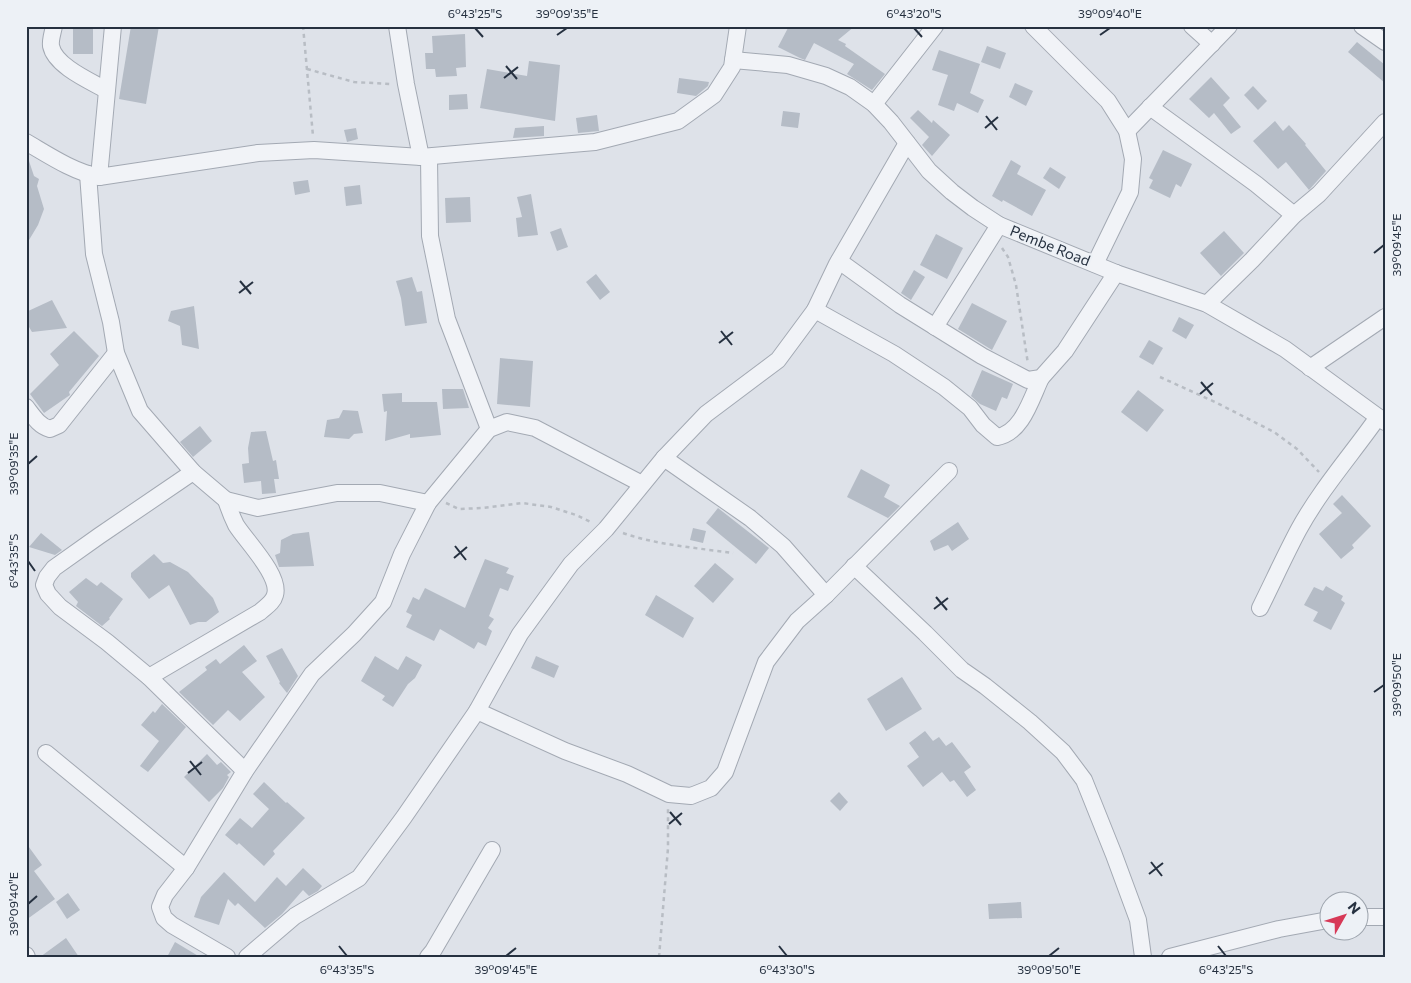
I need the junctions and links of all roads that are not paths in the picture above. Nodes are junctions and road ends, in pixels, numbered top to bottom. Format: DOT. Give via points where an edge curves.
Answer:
graph roads {
  1 [pos="54,26"];
  2 [pos="113,26"];
  3 [pos="397,26"];
  4 [pos="738,26"];
  5 [pos="936,26"];
  6 [pos="1033,26"];
  7 [pos="1192,26"];
  8 [pos="1229,26"];
  9 [pos="1362,26"];
  10 [pos="1383,38"];
  11 [pos="1212,44"];
  12 [pos="733,60"];
  13 [pos="106,90"];
  14 [pos="874,104"];
  15 [pos="1150,107"];
  16 [pos="1385,122"];
  17 [pos="1127,131"];
  18 [pos="26,142"];
  19 [pos="907,143"];
  20 [pos="425,157"];
  21 [pos="94,176"];
  22 [pos="1294,215"];
  23 [pos="996,230"];
  24 [pos="839,261"];
  25 [pos="1094,264"];
  26 [pos="1116,272"];
  27 [pos="1207,304"];
  28 [pos="815,310"];
  29 [pos="1385,317"];
  30 [pos="935,327"];
  31 [pos="116,353"];
  32 [pos="1310,368"];
  33 [pos="1034,379"];
  34 [pos="26,407"];
  35 [pos="1382,420"];
  36 [pos="489,430"];
  37 [pos="664,458"];
  38 [pos="948,471"];
  39 [pos="193,472"];
  40 [pos="642,484"];
  41 [pos="226,500"];
  42 [pos="431,501"];
  43 [pos="854,566"];
  44 [pos="826,596"];
  45 [pos="1260,608"];
  46 [pos="149,677"];
  47 [pos="477,711"];
  48 [pos="46,753"];
  49 [pos="245,771"];
  50 [pos="492,850"];
  51 [pos="186,868"];
  52 [pos="1385,916"];
  53 [pos="1368,917"];
  54 [pos="1318,922"];
  55 [pos="227,957"];
  56 [pos="247,957"];
  57 [pos="428,957"];
  58 [pos="1143,957"];
  59 [pos="1170,957"];
  1 -- 13 [label="street" via="51,46 57,58"];
  2 -- 13 [label="street"];
  3 -- 20 [label="street" via="406,84"];
  4 -- 12 [label="street"];
  5 -- 14 [label="street"];
  6 -- 17 [label="street" via="1108,101"];
  7 -- 11 [label="street"];
  8 -- 11 [label="street"];
  9 -- 10 [label="street"];
  11 -- 15 [label="street"];
  12 -- 14 [label="street, Pembe Road" via="788,65 826,76 850,87"];
  12 -- 20 [label="street" via="714,95 678,121 595,142"];
  13 -- 21 [label="street"];
  14 -- 19 [label="street, Pembe Road"];
  15 -- 17 [label="street"];
  15 -- 22 [label="street"];
  16 -- 22 [label="street" via="1319,194"];
  17 -- 25 [label="street" via="1132,159 1130,192"];
  18 -- 21 [label="street" via="65,165"];
  19 -- 23 [label="street, Pembe Road" via="929,171"];
  19 -- 24 [label="street"];
  20 -- 21 [label="street" via="314,150 258,153"];
  20 -- 36 [label="street" via="430,236 447,319"];
  21 -- 31 [label="street" via="94,254"];
  22 -- 27 [label="street"];
  23 -- 25 [label="street, Pembe Road"];
  23 -- 30 [label="street"];
  24 -- 28 [label="street"];
  24 -- 30 [label="street"];
  25 -- 26 [label="street, Pembe Road"];
  26 -- 27 [label="street, Pembe Road"];
  26 -- 33 [label="street" via="1065,351"];
  27 -- 32 [label="street, Pembe Road" via="1285,349"];
  28 -- 33 [label="street" via="894,354 944,387 970,408 997,437 1005,436 1020,423"];
  28 -- 37 [label="street" via="778,360 706,414"];
  29 -- 32 [label="street"];
  30 -- 33 [label="street" via="982,356"];
  31 -- 34 [label="street" via="59,425 50,429 44,427"];
  31 -- 39 [label="street" via="140,411"];
  32 -- 35 [label="street, Pembe Road"];
  35 -- 45 [label="street" via="1329,482 1299,529"];
  36 -- 40 [label="street" via="507,422 535,428"];
  36 -- 42 [label="street"];
  37 -- 40 [label="street"];
  37 -- 44 [label="street" via="750,518 783,546"];
  38 -- 43 [label="street"];
  39 -- 41 [label="street"];
  39 -- 46 [label="street" via="54,568 44,585 60,606"];
  40 -- 47 [label="street" via="571,564 520,634"];
  41 -- 42 [label="street" via="258,508 337,493 380,493"];
  41 -- 46 [label="street" via="237,526 267,566 276,594 260,612"];
  42 -- 49 [label="street" via="402,554 383,602 312,674"];
  43 -- 44 [label="street"];
  43 -- 58 [label="street" via="962,670 1030,722 1074,766 1084,780 1138,920"];
  44 -- 47 [label="street" via="797,621 766,662 725,772 711,788 691,796 669,794"];
  46 -- 49 [label="street"];
  47 -- 56 [label="street" via="359,878 296,916"];
  48 -- 51 [label="street"];
  49 -- 51 [label="street"];
  50 -- 57 [label="street"];
  51 -- 55 [label="street" via="164,895 160,907 164,918"];
  52 -- 53 [label="street"];
  54 -- 59 [label="street"];
}
